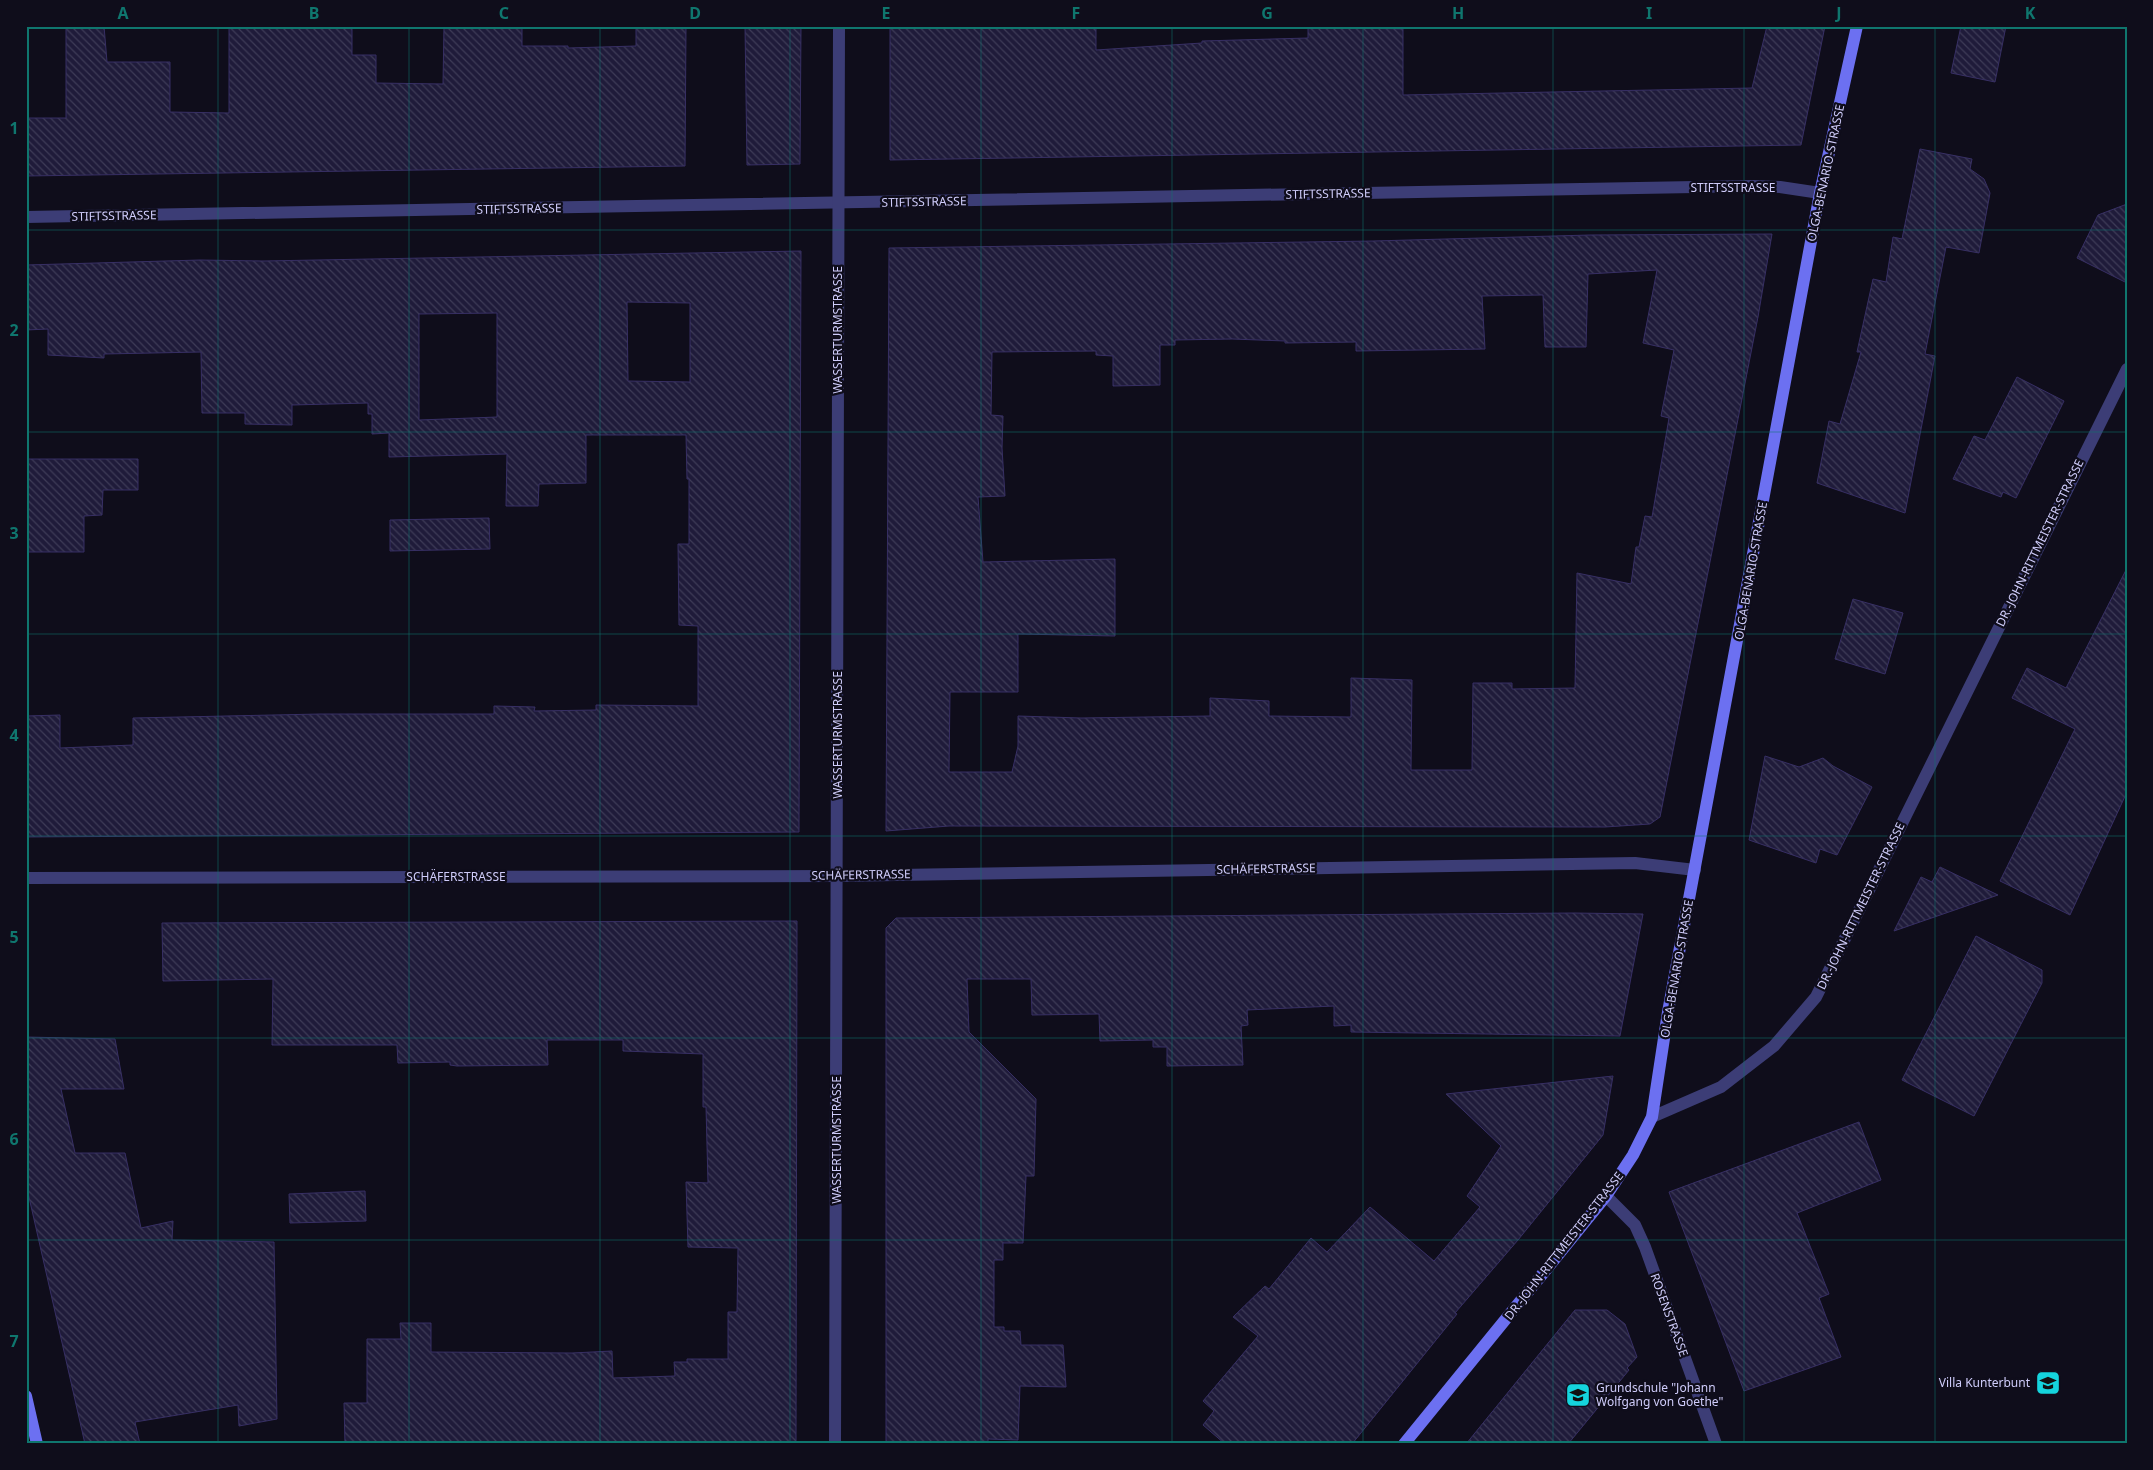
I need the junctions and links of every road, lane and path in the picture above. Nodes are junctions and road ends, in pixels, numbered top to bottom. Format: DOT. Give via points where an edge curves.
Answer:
graph roads {
  1 [pos="840,26"];
  2 [pos="1856,26"];
  3 [pos="1820,193"];
  4 [pos="838,203"];
  5 [pos="26,217"];
  6 [pos="2127,369"];
  7 [pos="1695,870"];
  8 [pos="838,876"];
  9 [pos="26,878"];
  10 [pos="1652,1117"];
  11 [pos="1606,1196"];
  12 [pos="26,1396"];
  13 [pos="37,1444"];
  14 [pos="835,1444"];
  15 [pos="1404,1444"];
  16 [pos="1716,1444"];
  1 -- 4 [label="street, WASSERTURMSTRASSE"];
  2 -- 3 [label="street, OLGA-BENARIO-STRASSE"];
  3 -- 4 [label="street, STIFTSSTRASSE" via="1752,186"];
  3 -- 7 [label="street, OLGA-BENARIO-STRASSE"];
  4 -- 5 [label="street, STIFTSSTRASSE"];
  4 -- 8 [label="street, WASSERTURMSTRASSE"];
  6 -- 10 [label="street, DR.-JOHN-RITTMEISTER-STRASSE" via="1816,997 1774,1046 1721,1087"];
  7 -- 8 [label="street, SCHÄFERSTRASSE" via="1635,863"];
  7 -- 10 [label="street, OLGA-BENARIO-STRASSE"];
  8 -- 9 [label="street, SCHÄFERSTRASSE"];
  8 -- 14 [label="street, WASSERTURMSTRASSE"];
  10 -- 11 [label="street, DR.-JOHN-RITTMEISTER-STRASSE" via="1633,1156"];
  11 -- 15 [label="street, DR.-JOHN-RITTMEISTER-STRASSE"];
  11 -- 16 [label="street, ROSENSTRASSE" via="1635,1226"];
  12 -- 13 [label="street"];
}
